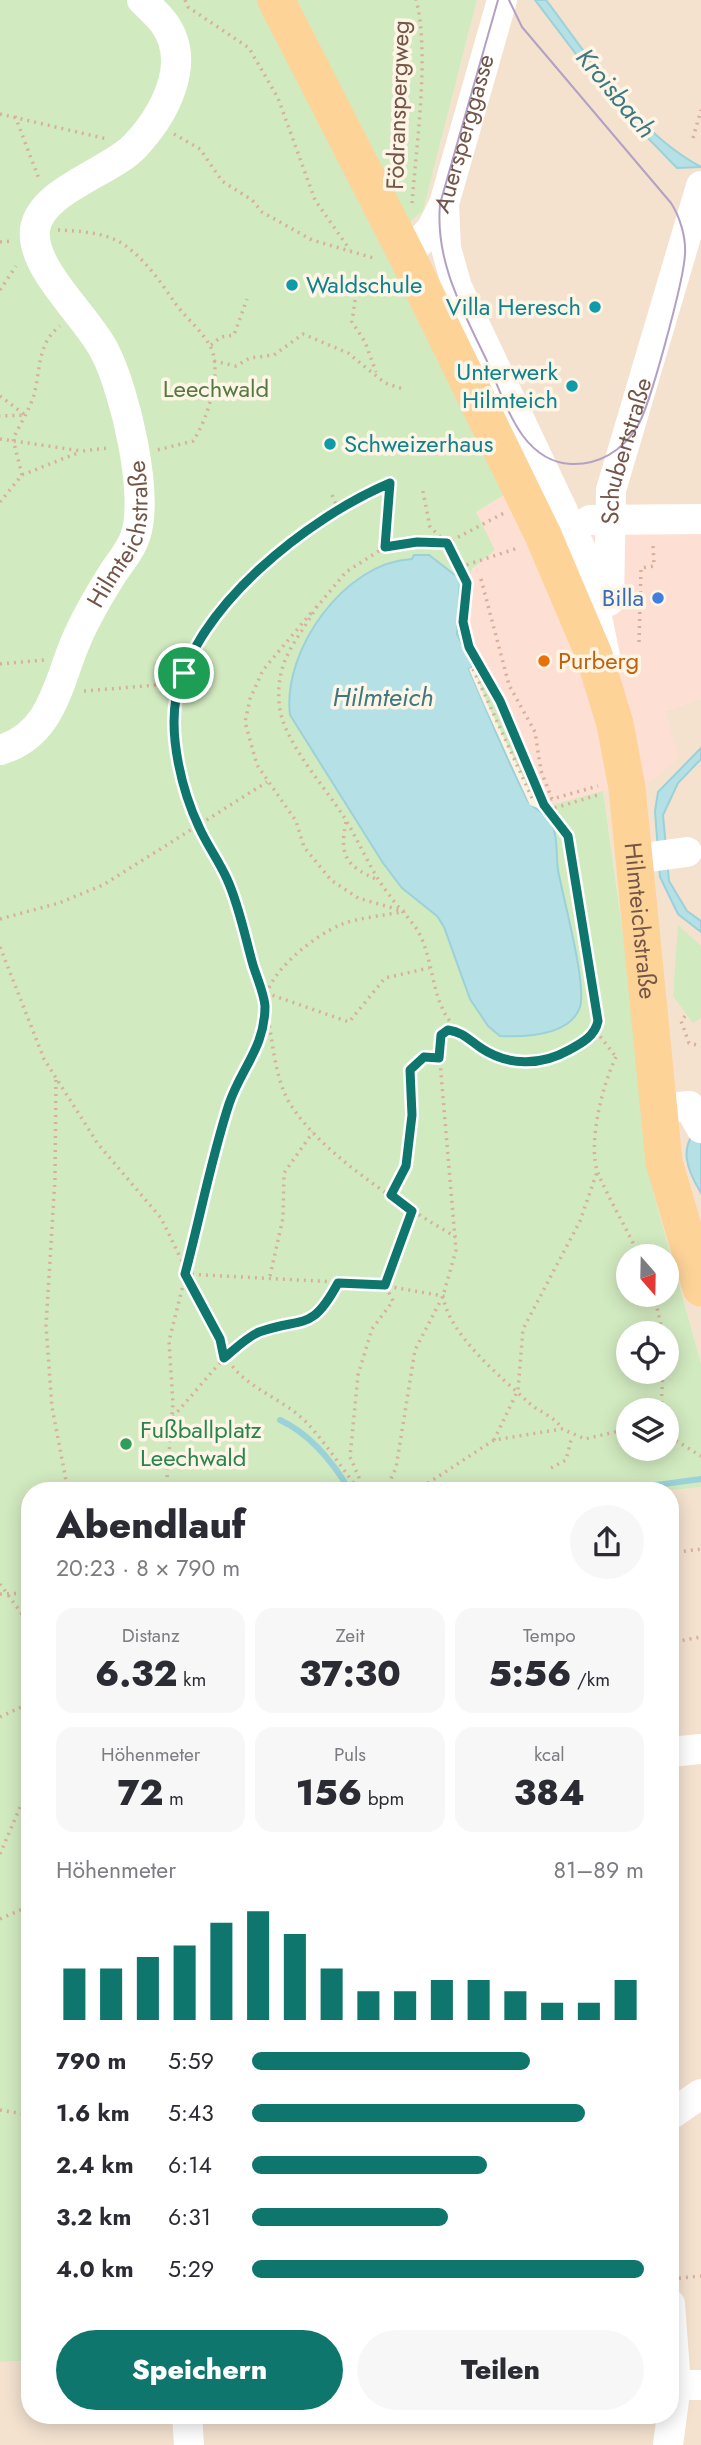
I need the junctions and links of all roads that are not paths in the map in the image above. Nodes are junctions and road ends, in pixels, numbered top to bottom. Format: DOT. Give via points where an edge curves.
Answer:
graph roads {
  1 [pos="142,0"];
  2 [pos="276,0"];
  3 [pos="502,0"];
  4 [pos="699,194"];
  5 [pos="444,204"];
  6 [pos="395,260"];
  7 [pos="701,519"];
  8 [pos="569,542"];
  9 [pos="615,724"];
  10 [pos="0,750"];
  11 [pos="687,852"];
  12 [pos="645,858"];
  13 [pos="658,1109"];
  14 [pos="699,1126"];
  15 [pos="701,1288"];
  16 [pos="701,1749"];
  17 [pos="679,1751"];
  18 [pos="701,2094"];
  19 [pos="679,2109"];
  20 [pos="679,2342"];
  21 [pos="689,2385"];
  22 [pos="679,2414"];
  23 [pos="188,2424"];
  24 [pos="675,2424"];
  25 [pos="189,2445"];
  26 [pos="668,2445"];
  1 -- 10 [label="street, Hilmteichstraße" via="165,24 176,53 174,85 155,122 134,147 40,219 38,251 105,351 122,397 140,496 135,538 102,591 42,725 18,744"];
  2 -- 6 [label="main road, Hilmteichstraße"];
  3 -- 5 [label="street, Auersperggasse"];
  4 -- 8 [label="street, Schubertstraße" via="611,490"];
  5 -- 6 [label="street, Auersperggasse" via="432,228"];
  5 -- 8 [label="street" via="446,247 457,287"];
  6 -- 8 [label="main road, Hilmteichstraße"];
  7 -- 8 [label="street" via="653,522"];
  8 -- 9 [label="street, Schubertstraße"];
  8 -- 9 [label="main road, Hilmteichstraße"];
  9 -- 12 [label="main road, Hilmteichstraße" via="614,786"];
  11 -- 12 [label="street"];
  12 -- 13 [label="main road, Hilmteichstraße"];
  13 -- 14 [label="street" via="689,1106"];
  13 -- 15 [label="main road, Hilmteichstraße" via="669,1184"];
  16 -- 17 [label="street"];
  18 -- 19 [label="street"];
  20 -- 21 [label="street"];
  21 -- 22 [label="street"];
  23 -- 25 [label="street"];
  24 -- 26 [label="street"];
}
